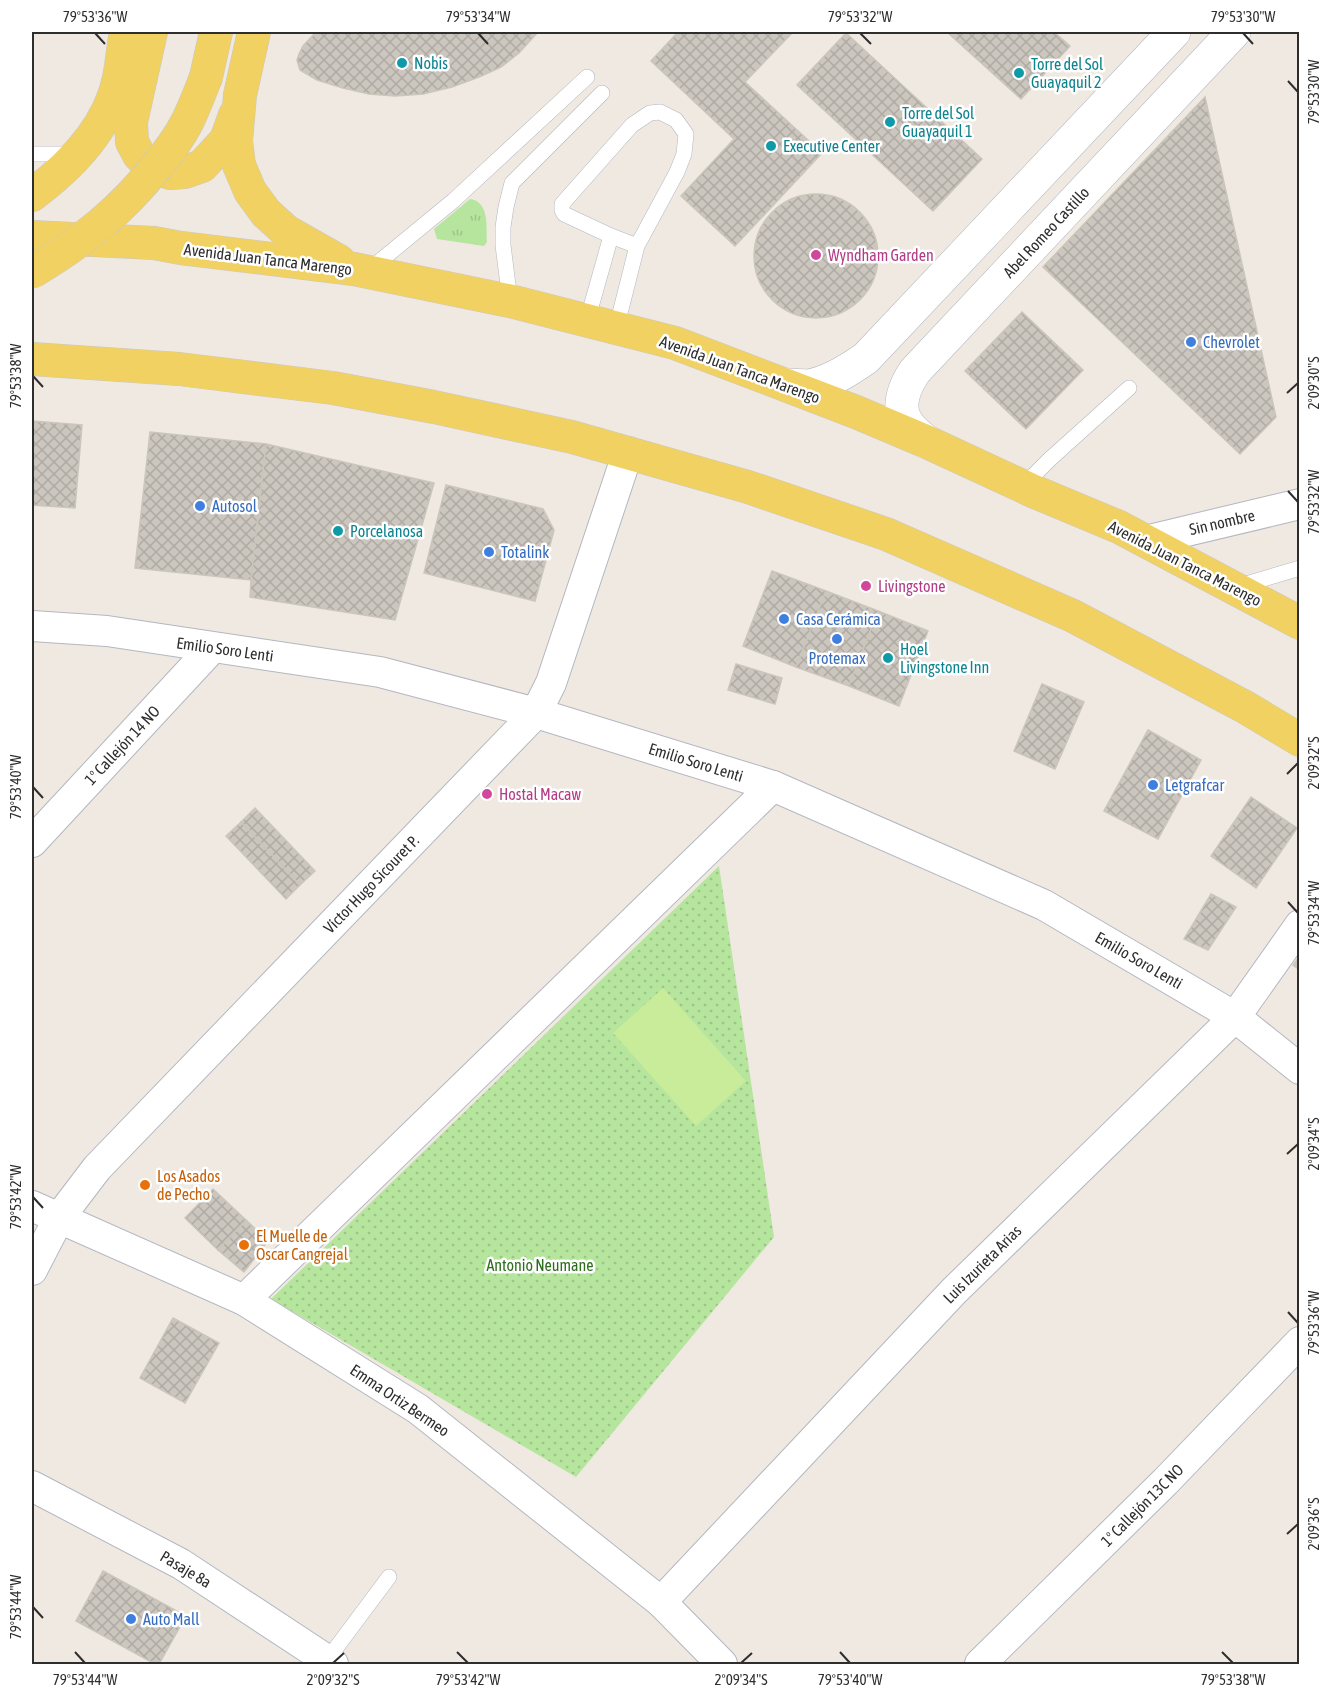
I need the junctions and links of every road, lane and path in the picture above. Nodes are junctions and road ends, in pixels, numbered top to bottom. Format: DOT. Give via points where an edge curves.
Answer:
graph roads {
  1 [pos="126,32"];
  2 [pos="151,32"];
  3 [pos="216,32"];
  4 [pos="254,32"];
  5 [pos="1174,32"];
  6 [pos="1234,32"];
  7 [pos="587,77"];
  8 [pos="602,93"];
  9 [pos="240,95"];
  10 [pos="32,154"];
  11 [pos="78,154"];
  12 [pos="32,195"];
  13 [pos="610,236"];
  14 [pos="32,237"];
  15 [pos="637,246"];
  16 [pos="360,271"];
  17 [pos="32,272"];
  18 [pos="510,302"];
  19 [pos="602,325"];
  20 [pos="32,359"];
  21 [pos="788,385"];
  22 [pos="1129,388"];
  23 [pos="927,442"];
  24 [pos="628,452"];
  25 [pos="1022,486"];
  26 [pos="1299,504"];
  27 [pos="1145,541"];
  28 [pos="1299,568"];
  29 [pos="1234,588"];
  30 [pos="1299,623"];
  31 [pos="32,626"];
  32 [pos="212,648"];
  33 [pos="536,712"];
  34 [pos="1299,740"];
  35 [pos="773,786"];
  36 [pos="32,842"];
  37 [pos="1299,925"];
  38 [pos="1235,1017"];
  39 [pos="1299,1069"];
  40 [pos="32,1206"];
  41 [pos="59,1218"];
  42 [pos="32,1270"];
  43 [pos="244,1300"];
  44 [pos="1299,1342"];
  45 [pos="32,1486"];
  46 [pos="389,1577"];
  47 [pos="661,1602"];
  48 [pos="330,1662"];
  49 [pos="722,1665"];
  50 [pos="980,1665"];
  1 -- 11 [label="main road" via="119,79 109,109"];
  2 -- 9 [label="main road" via="131,122 132,142 150,166 170,173 202,166 226,140"];
  3 -- 17 [label="main road, bridge" via="206,77 173,146 136,192 103,224"];
  4 -- 9 [label="main road"];
  5 -- 21 [label="street" via="866,358 829,380 808,386"];
  6 -- 23 [label="street, Abel Romeo Castillo" via="915,370 903,394 904,420"];
  7 -- 16 [label="lane" via="453,201"];
  8 -- 18 [label="lane" via="512,183 502,245"];
  9 -- 16 [label="main road" via="236,141 239,165 250,191 286,231"];
  10 -- 11 [label="lane"];
  11 -- 12 [label="main road"];
  13 -- 15 [label="lane"];
  13 -- 15 [label="lane" via="564,214 562,204 632,125 650,113 660,112 676,120 686,134 684,154"];
  13 -- 19 [label="lane"];
  14 -- 16 [label="main road, Avenida Juan Tanca Marengo" via="154,243"];
  15 -- 19 [label="lane"];
  16 -- 18 [label="main road, Avenida Juan Tanca Marengo"];
  18 -- 19 [label="main road, Avenida Juan Tanca Marengo"];
  19 -- 21 [label="main road, Avenida Juan Tanca Marengo" via="675,343"];
  20 -- 24 [label="main road" via="179,369 333,388"];
  21 -- 23 [label="main road, Avenida Juan Tanca Marengo"];
  22 -- 25 [label="lane"];
  23 -- 25 [label="main road, Avenida Juan Tanca Marengo"];
  24 -- 33 [label="street, Víctor Hugo Sicouret P." via="551,683"];
  24 -- 34 [label="main road" via="886,534 1073,616"];
  25 -- 27 [label="main road, Avenida Juan Tanca Marengo"];
  26 -- 27 [label="street, Sin nombre"];
  27 -- 29 [label="main road, Avenida Juan Tanca Marengo"];
  28 -- 29 [label="lane"];
  29 -- 30 [label="main road, Avenida Juan Tanca Marengo"];
  31 -- 32 [label="street, Emilio Soro Lenti" via="107,631"];
  32 -- 33 [label="street, Emilio Soro Lenti" via="380,672"];
  32 -- 36 [label="street, 1º Callejón 14 NO"];
  33 -- 35 [label="street, Emilio Soro Lenti"];
  33 -- 41 [label="street, Víctor Hugo Sicouret P." via="97,1168"];
  35 -- 38 [label="street, Emilio Soro Lenti" via="1044,905"];
  35 -- 43 [label="street"];
  37 -- 38 [label="street, Luis Izurieta Arias"];
  38 -- 39 [label="street, Emilio Soro Lenti"];
  38 -- 47 [label="street, Luis Izurieta Arias" via="954,1291"];
  40 -- 41 [label="street, Emma Ortiz Bermeo"];
  41 -- 42 [label="street, Víctor Hugo Sicouret P."];
  41 -- 43 [label="street, Emma Ortiz Bermeo"];
  43 -- 47 [label="street, Emma Ortiz Bermeo" via="418,1409"];
  44 -- 50 [label="street, 1º Callejón 13C NO" via="1166,1482"];
  45 -- 48 [label="street, Pasaje 8a" via="181,1564"];
  46 -- 48 [label="lane"];
  47 -- 49 [label="street, Emma Ortiz Bermeo"];
}
